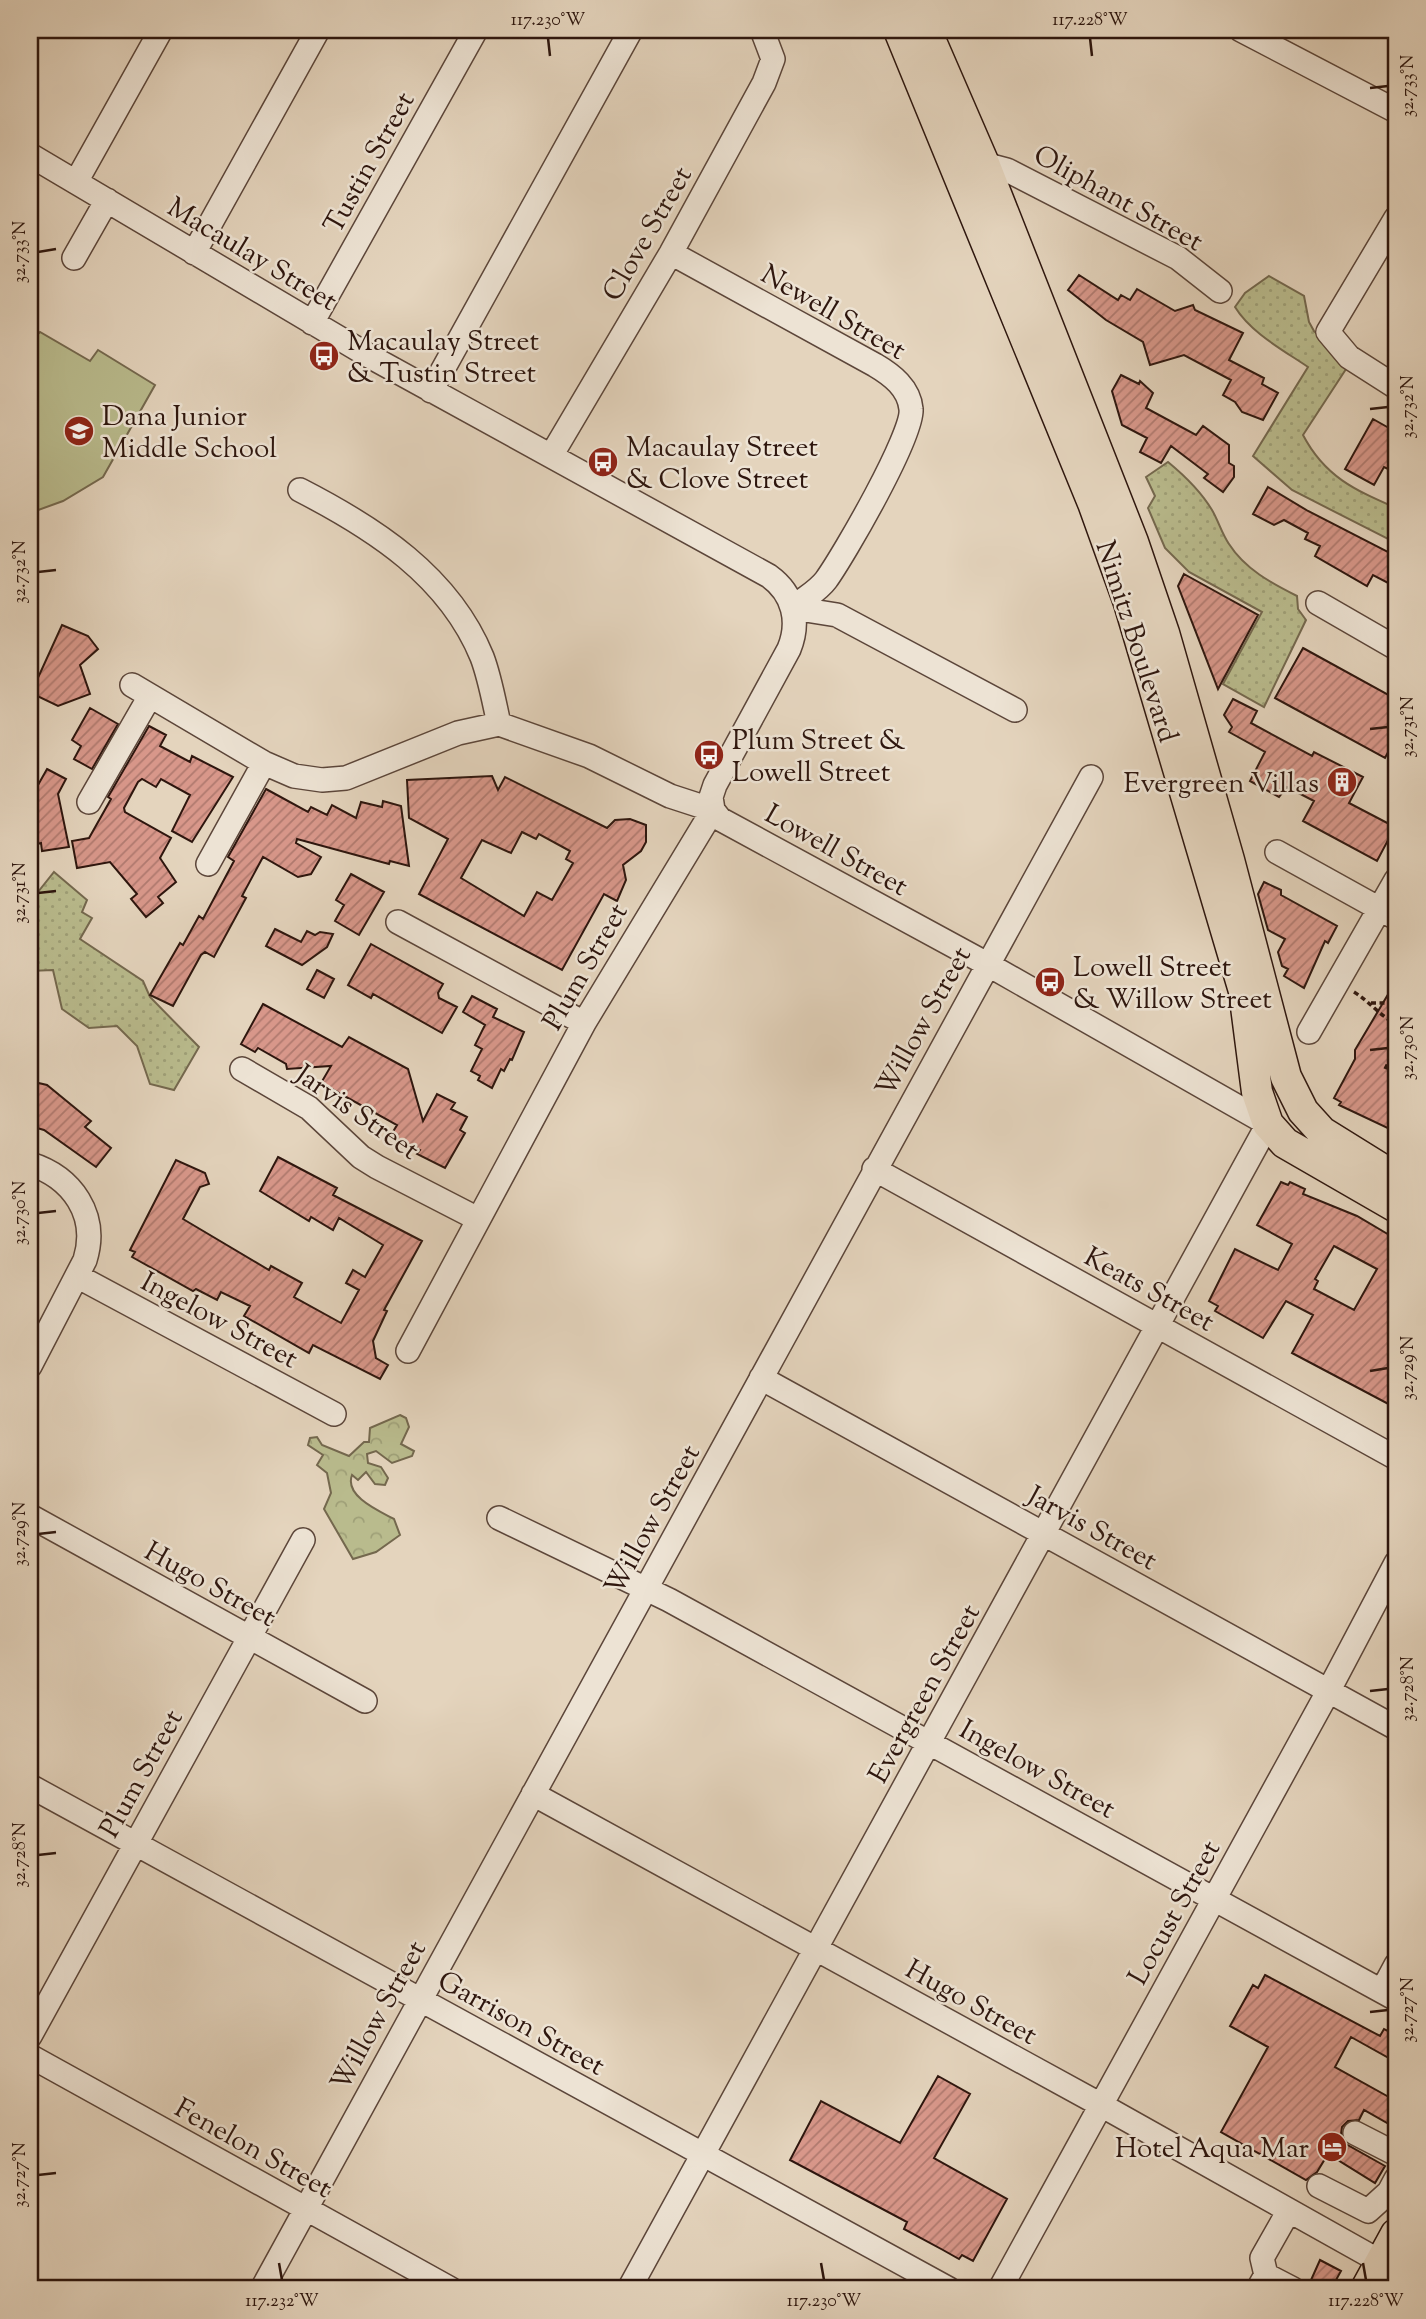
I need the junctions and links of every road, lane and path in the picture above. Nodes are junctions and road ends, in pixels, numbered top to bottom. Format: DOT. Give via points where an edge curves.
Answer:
graph roads {
  1 [pos="161,30"];
  2 [pos="318,30"];
  3 [pos="476,30"];
  4 [pos="631,30"];
  5 [pos="899,30"];
  6 [pos="926,30"];
  7 [pos="1241,30"];
  8 [pos="762,32"];
  9 [pos="1396,111"];
  10 [pos="951,151"];
  11 [pos="30,155"];
  12 [pos="985,166"];
  13 [pos="76,182"];
  14 [pos="107,200"];
  15 [pos="969,201"];
  16 [pos="1396,218"];
  17 [pos="194,253"];
  18 [pos="671,253"];
  19 [pos="74,258"];
  20 [pos="1220,291"];
  21 [pos="312,323"];
  22 [pos="1396,387"];
  23 [pos="431,391"];
  24 [pos="551,456"];
  25 [pos="300,490"];
  26 [pos="1318,603"];
  27 [pos="793,608"];
  28 [pos="1396,648"];
  29 [pos="1015,710"];
  30 [pos="499,724"];
  31 [pos="264,762"];
  32 [pos="1091,777"];
  33 [pos="89,802"];
  34 [pos="713,810"];
  35 [pos="1278,852"];
  36 [pos="208,864"];
  37 [pos="1396,880"];
  38 [pos="1388,914"];
  39 [pos="398,922"];
  40 [pos="987,964"];
  41 [pos="1346,987"];
  42 [pos="1371,1003"];
  43 [pos="1396,1009"];
  44 [pos="584,1023"];
  45 [pos="1396,1024"];
  46 [pos="1309,1032"];
  47 [pos="1396,1050"];
  48 [pos="242,1069"];
  49 [pos="1385,1069"];
  50 [pos="1268,1124"];
  51 [pos="1348,1151"];
  52 [pos="30,1164"];
  53 [pos="874,1169"];
  54 [pos="1396,1178"];
  55 [pos="1396,1207"];
  56 [pos="478,1219"];
  57 [pos="78,1276"];
  58 [pos="1159,1327"];
  59 [pos="408,1351"];
  60 [pos="30,1366"];
  61 [pos="761,1378"];
  62 [pos="334,1414"];
  63 [pos="1396,1458"];
  64 [pos="30,1516"];
  65 [pos="499,1518"];
  66 [pos="1044,1534"];
  67 [pos="303,1540"];
  68 [pos="1396,1563"];
  69 [pos="647,1590"];
  70 [pos="249,1638"];
  71 [pos="1329,1690"];
  72 [pos="365,1701"];
  73 [pos="1396,1728"];
  74 [pos="930,1742"];
  75 [pos="30,1786"];
  76 [pos="533,1794"];
  77 [pos="135,1843"];
  78 [pos="1215,1898"];
  79 [pos="816,1950"];
  80 [pos="1396,1965"];
  81 [pos="1389,1995"];
  82 [pos="419,2000"];
  83 [pos="30,2036"];
  84 [pos="30,2056"];
  85 [pos="1101,2105"];
  86 [pos="1355,2133"];
  87 [pos="1396,2154"];
  88 [pos="702,2155"];
  89 [pos="1396,2179"];
  90 [pos="304,2209"];
  91 [pos="1288,2212"];
  92 [pos="1318,2228"];
  93 [pos="1396,2234"];
  94 [pos="1389,2266"];
  95 [pos="1262,2282"];
  96 [pos="262,2289"];
  97 [pos="451,2289"];
  98 [pos="629,2289"];
  99 [pos="949,2289"];
  100 [pos="1000,2289"];
  101 [pos="1293,2289"];
  102 [pos="1366,2289"];
  1 -- 13 [label="street"];
  2 -- 17 [label="street"];
  3 -- 21 [label="street, Tustin Street"];
  4 -- 23 [label="street"];
  5 -- 10 [label="main road, Nimitz Boulevard"];
  6 -- 12 [label="main road, Nimitz Boulevard"];
  7 -- 9 [label="street"];
  8 -- 18 [label="street, Clove Street" via="772,60 764,83"];
  10 -- 12 [label="street, Oliphant Street"];
  10 -- 15 [label="main road, Nimitz Boulevard"];
  11 -- 13 [label="street, Macaulay Street"];
  12 -- 15 [label="street"];
  12 -- 20 [label="street, Oliphant Street" via="1007,170 1178,258"];
  12 -- 51 [label="main road, Nimitz Boulevard" via="1133,542 1164,634 1286,1077 1312,1123"];
  13 -- 14 [label="street, Macaulay Street"];
  14 -- 17 [label="street, Macaulay Street"];
  14 -- 19 [label="street"];
  15 -- 50 [label="main road, Nimitz Boulevard" via="1093,503 1129,603 1244,991 1256,1087"];
  16 -- 22 [label="street" via="1328,332 1349,357"];
  17 -- 21 [label="street, Macaulay Street"];
  18 -- 24 [label="street, Clove Street"];
  18 -- 27 [label="street, Newell Street" via="875,365 896,380 911,407 897,455 824,582"];
  21 -- 23 [label="street, Macaulay Street"];
  23 -- 24 [label="street, Macaulay Street"];
  24 -- 27 [label="street, Macaulay Street" via="769,576 784,589"];
  25 -- 30 [label="street" via="388,541 436,587 479,649"];
  26 -- 28 [label="street"];
  27 -- 29 [label="street" via="837,615"];
  27 -- 34 [label="street, Plum Street" via="791,644 715,785"];
  30 -- 31 [label="street" via="458,733 345,778 310,780"];
  30 -- 34 [label="street, Lowell Street" via="589,756 670,796"];
  31 -- 33 [label="street" via="141,690"];
  31 -- 36 [label="street"];
  32 -- 40 [label="street, Willow Street"];
  34 -- 40 [label="street, Lowell Street" via="720,819"];
  34 -- 44 [label="street, Plum Street"];
  35 -- 38 [label="street"];
  37 -- 38 [label="street"];
  38 -- 46 [label="street"];
  39 -- 44 [label="street"];
  40 -- 50 [label="street, Lowell Street"];
  40 -- 53 [label="street, Willow Street"];
  41 -- 42 [label="path"];
  42 -- 43 [label="path"];
  42 -- 45 [label="path" via="1376,1013"];
  44 -- 56 [label="street, Plum Street"];
  47 -- 49 [label="path"];
  48 -- 56 [label="street, Jarvis Street" via="309,1108 369,1162"];
  50 -- 51 [label="main road"];
  50 -- 55 [label="main road, Nimitz Boulevard" via="1285,1143"];
  50 -- 58 [label="street, Evergreen Street"];
  51 -- 54 [label="main road, Nimitz Boulevard"];
  52 -- 57 [label="street" via="61,1178 82,1206 89,1241"];
  53 -- 58 [label="street, Keats Street"];
  53 -- 61 [label="street, Willow Street"];
  56 -- 59 [label="street, Plum Street"];
  57 -- 60 [label="street"];
  57 -- 62 [label="street, Ingelow Street"];
  58 -- 63 [label="street, Keats Street"];
  58 -- 66 [label="street, Evergreen Street"];
  61 -- 66 [label="street, Jarvis Street"];
  61 -- 69 [label="street, Willow Street"];
  64 -- 70 [label="street, Hugo Street"];
  65 -- 69 [label="street, Ingelow Street"];
  66 -- 71 [label="street, Jarvis Street"];
  66 -- 74 [label="street, Evergreen Street"];
  67 -- 70 [label="street, Plum Street"];
  68 -- 71 [label="street, Locust Street"];
  69 -- 74 [label="street, Ingelow Street"];
  69 -- 76 [label="street, Willow Street"];
  70 -- 72 [label="street, Hugo Street"];
  70 -- 77 [label="street, Plum Street"];
  71 -- 73 [label="street, Jarvis Street"];
  71 -- 78 [label="street, Locust Street"];
  74 -- 78 [label="street, Ingelow Street"];
  74 -- 79 [label="street, Evergreen Street"];
  75 -- 77 [label="street, Garrison Street"];
  76 -- 79 [label="street, Hugo Street"];
  76 -- 82 [label="street, Willow Street"];
  77 -- 82 [label="street, Garrison Street"];
  77 -- 83 [label="street, Plum Street"];
  78 -- 81 [label="street, Ingelow Street"];
  78 -- 85 [label="street, Locust Street"];
  79 -- 85 [label="street, Hugo Street"];
  79 -- 88 [label="street, Evergreen Street"];
  80 -- 81 [label="street"];
  82 -- 88 [label="street, Garrison Street"];
  82 -- 90 [label="street, Willow Street"];
  84 -- 90 [label="street, Fenelon Street"];
  85 -- 91 [label="street, Hugo Street"];
  85 -- 100 [label="street, Locust Street"];
  86 -- 87 [label="street"];
  88 -- 98 [label="street, Evergreen Street"];
  88 -- 99 [label="street, Garrison Street"];
  89 -- 92 [label="street" via="1368,2211 1328,2191"];
  90 -- 96 [label="street, Willow Street"];
  90 -- 97 [label="street, Fenelon Street"];
  91 -- 92 [label="street, Hugo Street"];
  91 -- 95 [label="street" via="1262,2258"];
  92 -- 94 [label="street, Hugo Street"];
  93 -- 94 [label="main road"];
  94 -- 102 [label="main road"];
  95 -- 101 [label="street"];
}
